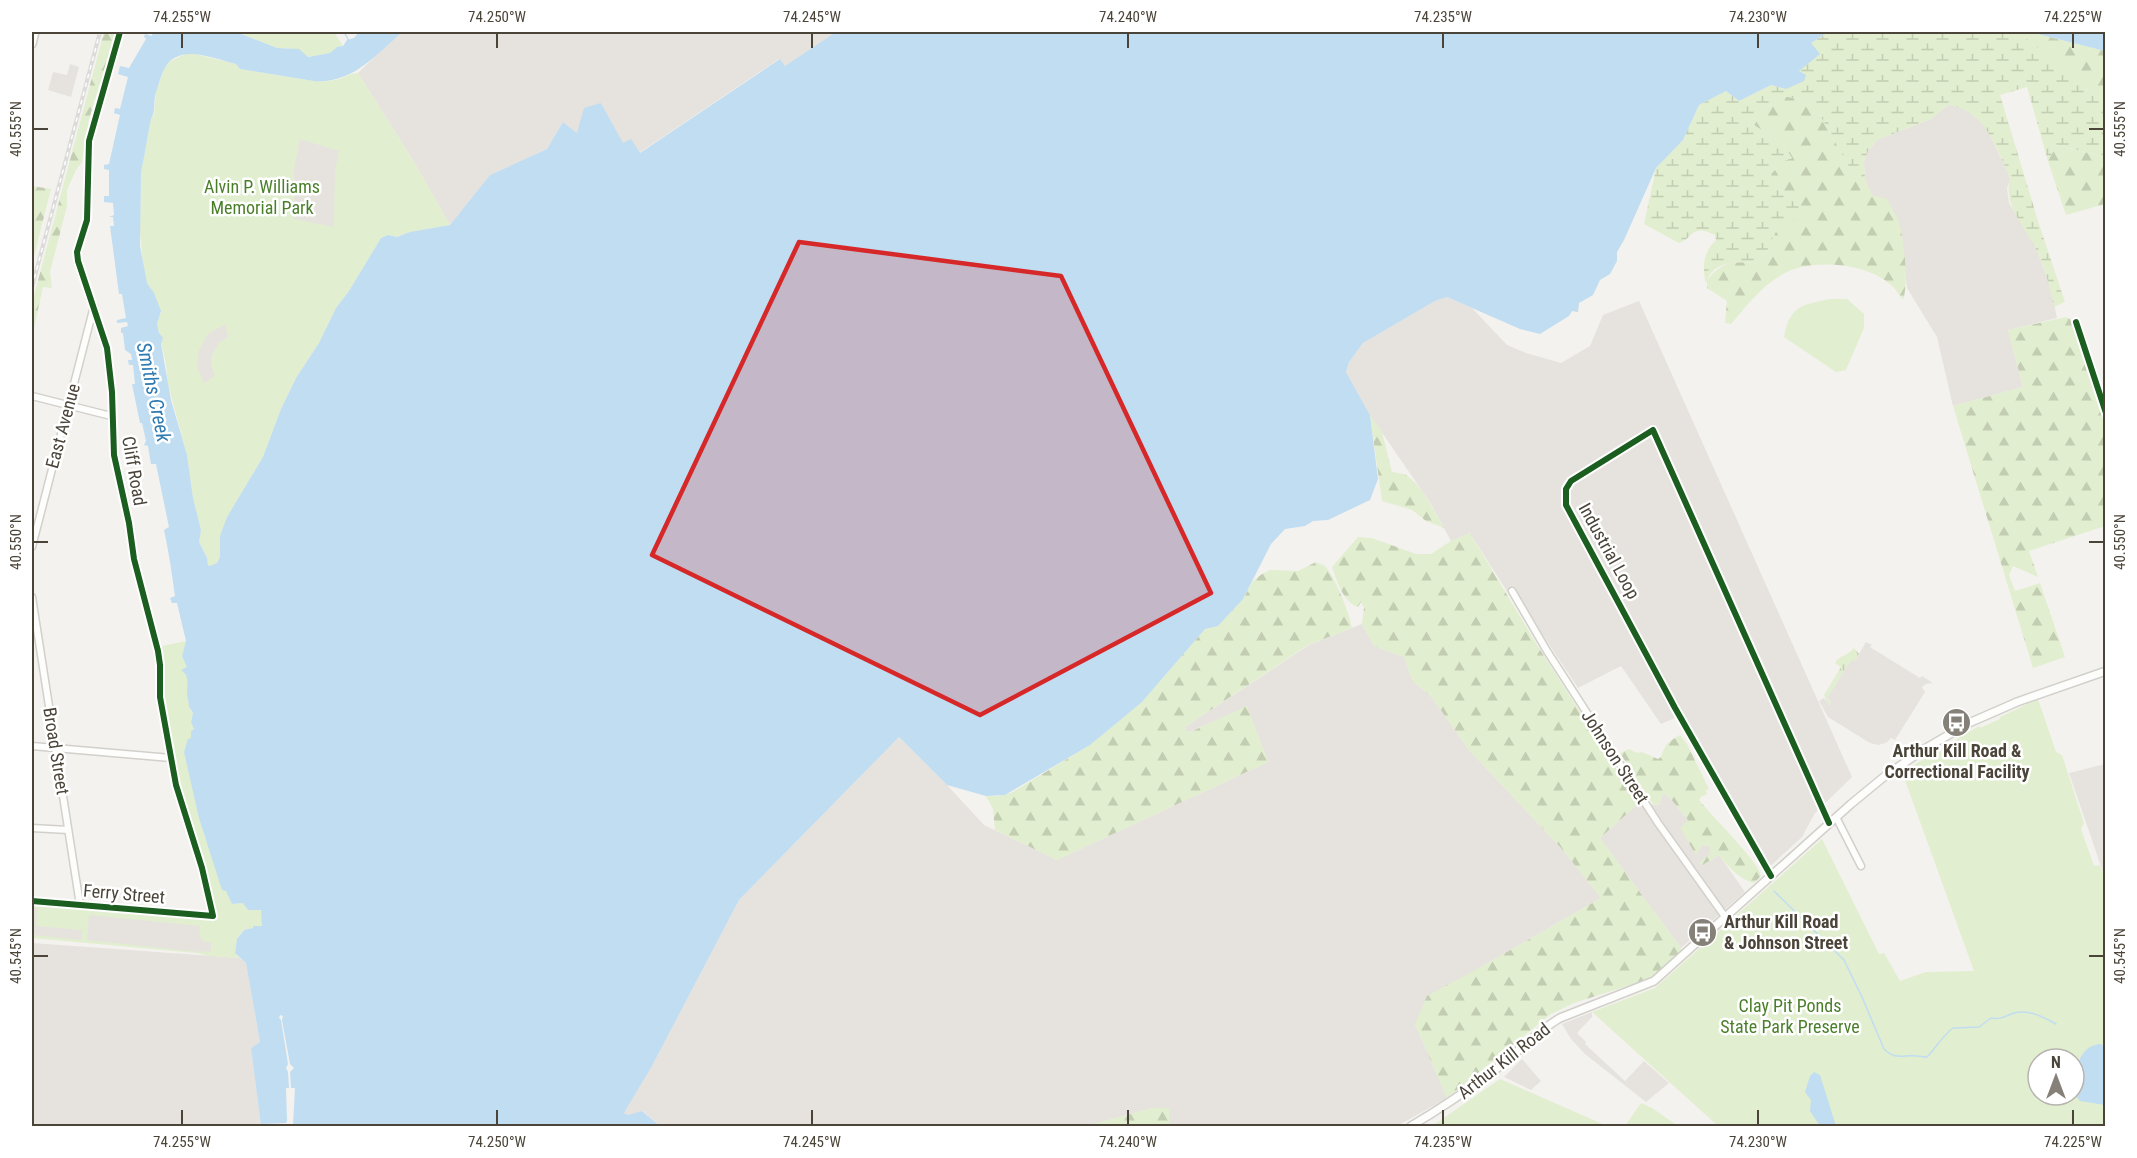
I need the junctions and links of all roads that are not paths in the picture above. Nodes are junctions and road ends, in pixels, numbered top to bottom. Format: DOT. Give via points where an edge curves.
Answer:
graph roads {
  1 [pos="35,32"];
  2 [pos="120,32"];
  3 [pos="32,42"];
  4 [pos="94,305"];
  5 [pos="2076,322"];
  6 [pos="32,396"];
  7 [pos="69,406"];
  8 [pos="2106,412"];
  9 [pos="111,416"];
  10 [pos="32,547"];
  11 [pos="1512,591"];
  12 [pos="32,597"];
  13 [pos="2106,671"];
  14 [pos="32,746"];
  15 [pos="55,748"];
  16 [pos="171,758"];
  17 [pos="1836,817"];
  18 [pos="1829,823"];
  19 [pos="32,828"];
  20 [pos="68,830"];
  21 [pos="1861,866"];
  22 [pos="1771,876"];
  23 [pos="32,901"];
  24 [pos="80,905"];
  25 [pos="213,916"];
  26 [pos="1726,918"];
  27 [pos="1411,1126"];
  1 -- 3 [label="street"];
  2 -- 4 [label="street, Cliff Road" via="89,141 87,220 77,252"];
  4 -- 7 [label="street, East Avenue"];
  4 -- 9 [label="street, Cliff Road" via="110,366"];
  5 -- 8 [label="street"];
  6 -- 7 [label="street"];
  7 -- 9 [label="street"];
  7 -- 10 [label="street, East Avenue"];
  9 -- 16 [label="street, Cliff Road" via="114,455 134,559 159,658 160,697"];
  11 -- 26 [label="street, Johnson Street" via="1670,842"];
  12 -- 15 [label="street, Broad Street"];
  13 -- 17 [label="street, Arthur Kill Road" via="2017,702 1961,727 1898,766"];
  14 -- 15 [label="street"];
  15 -- 16 [label="street"];
  15 -- 20 [label="street, Broad Street"];
  16 -- 25 [label="street, Cliff Road"];
  17 -- 18 [label="street, Arthur Kill Road"];
  17 -- 21 [label="street"];
  18 -- 22 [label="street, Arthur Kill Road"];
  18 -- 22 [label="street, Industrial Loop" via="1653,430 1571,481 1566,489 1566,505"];
  19 -- 20 [label="street"];
  20 -- 24 [label="street, Broad Street"];
  22 -- 26 [label="street, Arthur Kill Road"];
  23 -- 24 [label="street, Ferry Street"];
  24 -- 25 [label="street, Ferry Street"];
  26 -- 27 [label="street, Arthur Kill Road" via="1654,981 1546,1026 1496,1069"];
}
